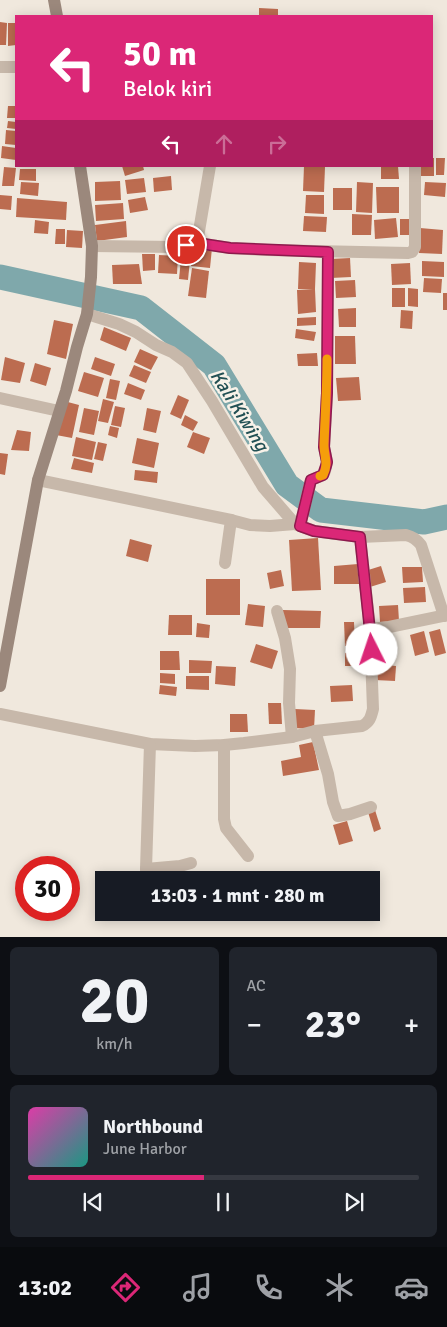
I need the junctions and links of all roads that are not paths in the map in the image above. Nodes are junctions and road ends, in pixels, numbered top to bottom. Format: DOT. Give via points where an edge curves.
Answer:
graph roads {
  1 [pos="54,0"];
  2 [pos="57,15"];
  3 [pos="0,66"];
  4 [pos="15,66"];
  5 [pos="80,167"];
  6 [pos="210,167"];
  7 [pos="415,167"];
  8 [pos="197,243"];
  9 [pos="92,246"];
  10 [pos="328,252"];
  11 [pos="88,312"];
  12 [pos="0,398"];
  13 [pos="59,411"];
  14 [pos="38,480"];
  15 [pos="231,520"];
  16 [pos="299,522"];
  17 [pos="360,537"];
  18 [pos="225,562"];
  19 [pos="277,611"];
  20 [pos="446,616"];
  21 [pos="370,629"];
  22 [pos="0,686"];
  23 [pos="0,714"];
  24 [pos="315,731"];
  25 [pos="292,737"];
  26 [pos="150,744"];
  27 [pos="224,745"];
  28 [pos="371,807"];
  29 [pos="248,856"];
  30 [pos="190,863"];
  31 [pos="146,871"];
  32 [pos="159,871"];
  1 -- 2 [label="street"];
  3 -- 4 [label="street"];
  5 -- 9 [label="street"];
  6 -- 8 [label="street"];
  7 -- 10 [label="street" via="414,250 402,254"];
  8 -- 9 [label="street" via="176,247"];
  8 -- 10 [label="street" via="230,248"];
  9 -- 11 [label="street"];
  10 -- 16 [label="street" via="326,466 323,475 311,480"];
  11 -- 13 [label="street"];
  11 -- 16 [label="street" via="136,332 187,363 263,487"];
  12 -- 13 [label="street"];
  13 -- 14 [label="street"];
  14 -- 15 [label="street"];
  14 -- 22 [label="street"];
  15 -- 16 [label="street" via="270,526"];
  15 -- 18 [label="street"];
  16 -- 17 [label="street" via="314,531"];
  17 -- 20 [label="street" via="406,535 417,540"];
  17 -- 21 [label="street"];
  19 -- 25 [label="street" via="290,669"];
  20 -- 21 [label="street"];
  21 -- 24 [label="street" via="371,718 362,726"];
  23 -- 26 [label="street"];
  24 -- 25 [label="street"];
  24 -- 28 [label="street" via="338,816"];
  25 -- 27 [label="street"];
  26 -- 27 [label="street"];
  26 -- 31 [label="street"];
  27 -- 29 [label="street" via="224,819 226,828"];
  30 -- 32 [label="street"];
}
